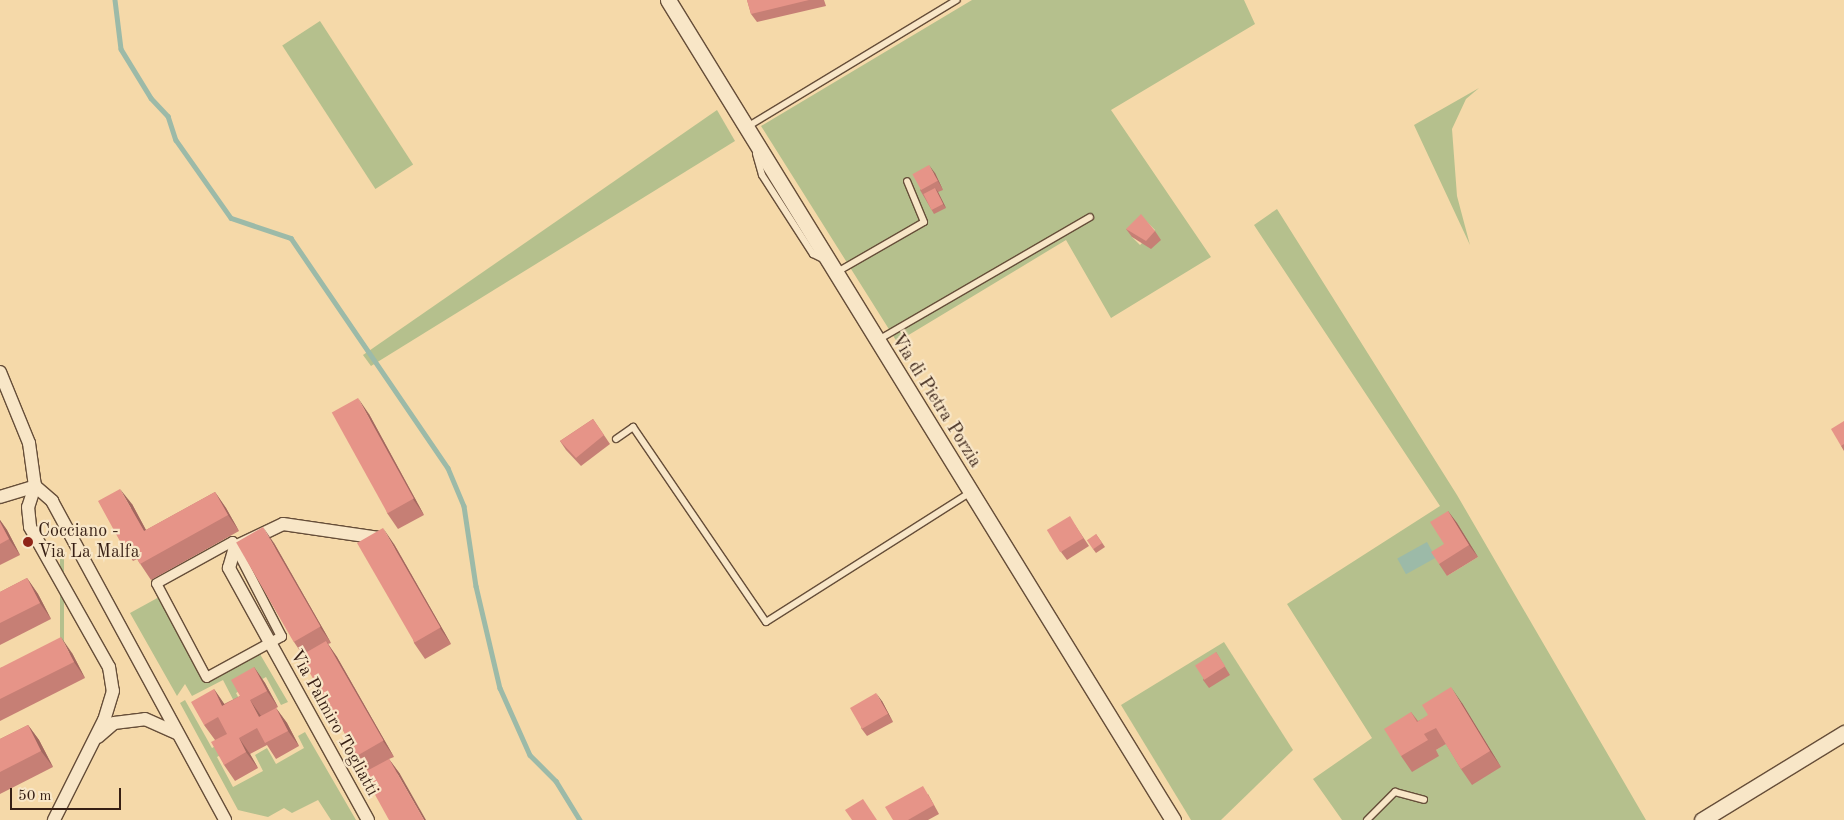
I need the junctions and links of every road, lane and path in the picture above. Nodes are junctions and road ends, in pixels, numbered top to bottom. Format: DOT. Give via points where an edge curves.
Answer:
graph roads {
  1 [pos="668,0"];
  2 [pos="957,0"];
  3 [pos="749,133"];
  4 [pos="907,181"];
  5 [pos="1090,217"];
  6 [pos="832,267"];
  7 [pos="877,341"];
  8 [pos="0,372"];
  9 [pos="616,439"];
  10 [pos="36,486"];
  11 [pos="971,492"];
  12 [pos="0,497"];
  13 [pos="378,538"];
  14 [pos="235,547"];
  15 [pos="269,642"];
  16 [pos="1844,733"];
  17 [pos="179,734"];
  18 [pos="93,741"];
  19 [pos="1424,800"];
  20 [pos="54,820"];
  21 [pos="225,820"];
  22 [pos="368,820"];
  23 [pos="1173,820"];
  24 [pos="1367,820"];
  25 [pos="1702,820"];
  1 -- 3 [label="street, Via di Pietra Porzia"];
  2 -- 3 [label="lane"];
  3 -- 6 [label="street, Via di Pietra Porzia"];
  4 -- 6 [label="lane" via="924,222"];
  5 -- 7 [label="lane"];
  6 -- 7 [label="street, Via di Pietra Porzia"];
  7 -- 11 [label="street, Via di Pietra Porzia"];
  8 -- 10 [label="street" via="29,443"];
  9 -- 11 [label="lane" via="633,427 766,622"];
  10 -- 12 [label="street"];
  10 -- 17 [label="street" via="52,501"];
  10 -- 18 [label="street" via="28,507 30,527 109,667 113,692"];
  11 -- 23 [label="street, Via di Pietra Porzia"];
  13 -- 14 [label="street" via="283,524"];
  14 -- 15 [label="street, Via Palmiro Togliatti" via="229,568"];
  14 -- 15 [label="street" via="232,541 156,583 206,677"];
  15 -- 22 [label="street, Via Palmiro Togliatti"];
  16 -- 25 [label="street"];
  17 -- 18 [label="street" via="145,719 114,723"];
  17 -- 21 [label="street"];
  18 -- 20 [label="street"];
  19 -- 24 [label="lane" via="1395,792"];
}
